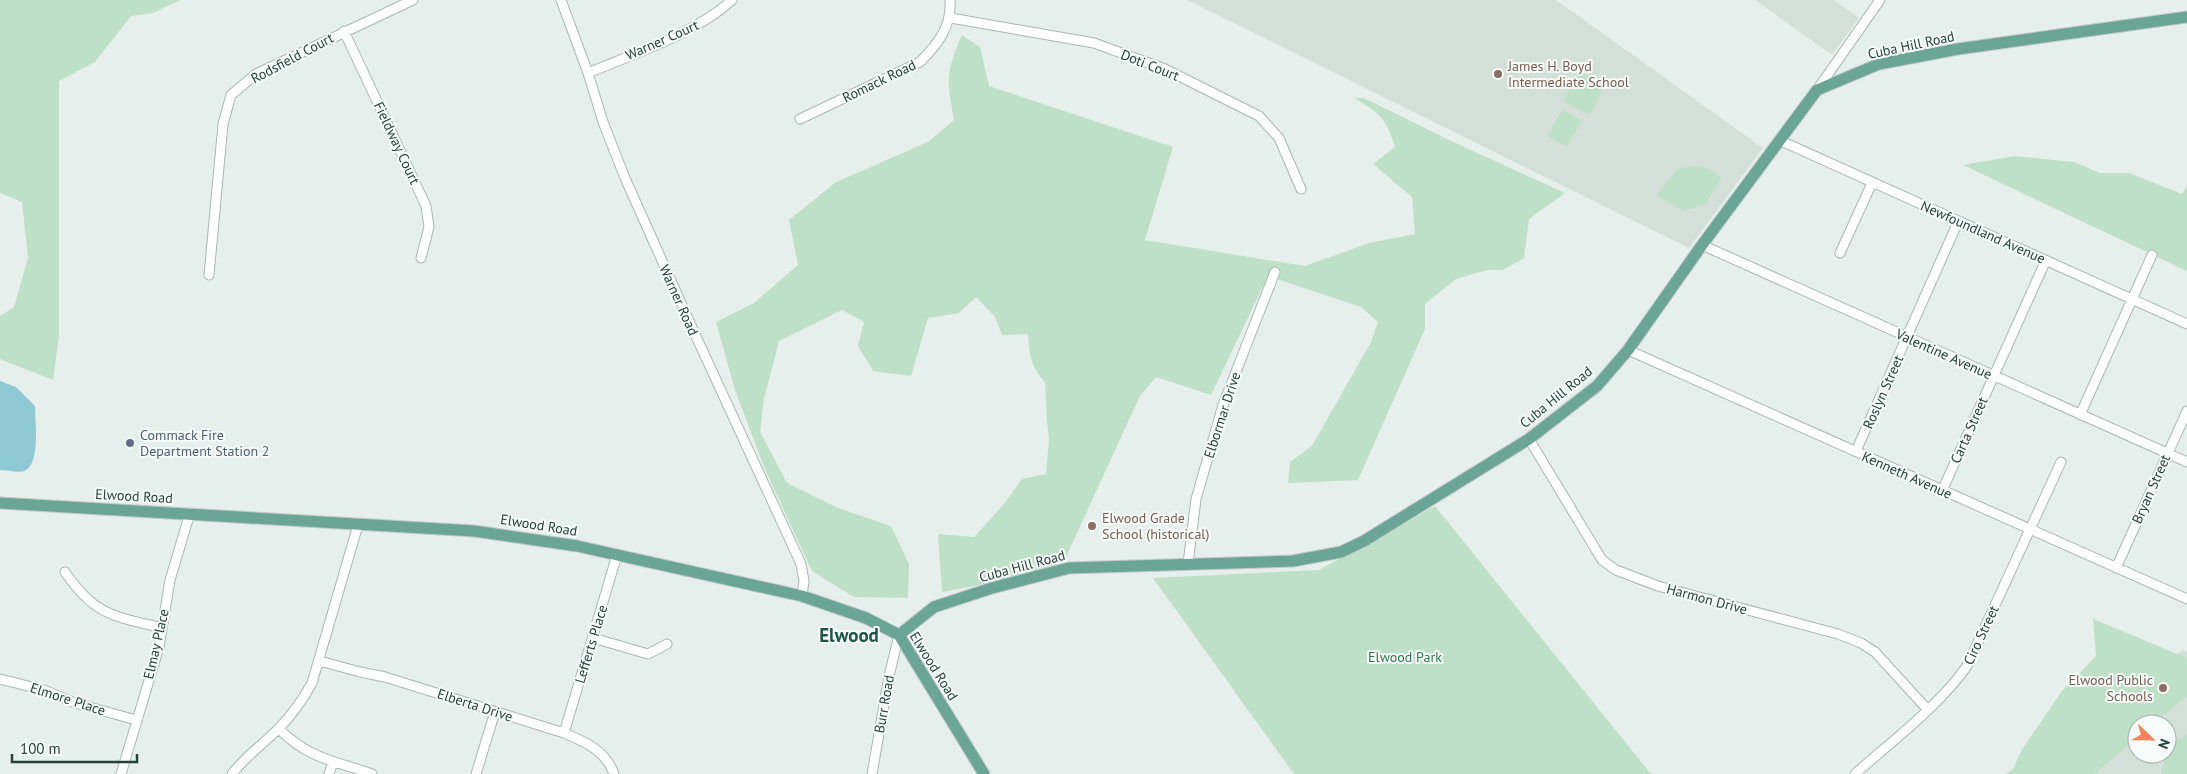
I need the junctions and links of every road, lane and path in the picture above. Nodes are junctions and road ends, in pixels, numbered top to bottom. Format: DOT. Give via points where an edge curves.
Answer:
graph roads {
  1 [pos="413,0"];
  2 [pos="561,0"];
  3 [pos="732,0"];
  4 [pos="950,0"];
  5 [pos="1880,0"];
  6 [pos="2187,17"];
  7 [pos="951,18"];
  8 [pos="344,31"];
  9 [pos="588,73"];
  10 [pos="1817,90"];
  11 [pos="800,119"];
  12 [pos="1780,140"];
  13 [pos="1872,183"];
  14 [pos="1301,189"];
  15 [pos="1958,222"];
  16 [pos="1702,245"];
  17 [pos="1840,253"];
  18 [pos="2152,255"];
  19 [pos="422,258"];
  20 [pos="2046,260"];
  21 [pos="1275,272"];
  22 [pos="209,276"];
  23 [pos="2132,299"];
  24 [pos="2187,324"];
  25 [pos="1907,338"];
  26 [pos="1628,350"];
  27 [pos="1993,376"];
  28 [pos="2187,411"];
  29 [pos="2080,415"];
  30 [pos="1529,439"];
  31 [pos="1856,452"];
  32 [pos="2167,453"];
  33 [pos="2061,462"];
  34 [pos="2187,462"];
  35 [pos="1942,491"];
  36 [pos="0,503"];
  37 [pos="190,514"];
  38 [pos="358,524"];
  39 [pos="2030,530"];
  40 [pos="617,555"];
  41 [pos="1188,564"];
  42 [pos="2116,568"];
  43 [pos="65,572"];
  44 [pos="802,596"];
  45 [pos="2187,600"];
  46 [pos="162,628"];
  47 [pos="899,635"];
  48 [pos="593,638"];
  49 [pos="667,644"];
  50 [pos="320,660"];
  51 [pos="0,679"];
  52 [pos="1927,709"];
  53 [pos="495,712"];
  54 [pos="136,720"];
  55 [pos="279,729"];
  56 [pos="564,733"];
  57 [pos="333,762"];
  58 [pos="121,774"];
  59 [pos="232,774"];
  60 [pos="329,774"];
  61 [pos="372,774"];
  62 [pos="476,774"];
  63 [pos="614,774"];
  64 [pos="872,774"];
  65 [pos="984,774"];
  66 [pos="1855,774"];
  1 -- 8 [label="street, Rodsfield Court"];
  2 -- 9 [label="street, Warner Road"];
  3 -- 9 [label="street, Warner Court" via="720,12 699,24"];
  4 -- 7 [label="street"];
  5 -- 10 [label="street"];
  6 -- 10 [label="main road, Cuba Hill Road" via="1879,64"];
  7 -- 11 [label="street, Romack Road" via="932,50 920,62"];
  7 -- 14 [label="street, Doti Court" via="1094,43 1164,69 1260,116 1279,138"];
  8 -- 19 [label="street, Fieldway Court" via="426,206 429,227"];
  8 -- 22 [label="street, Rodsfield Court" via="256,74 231,96 223,124"];
  9 -- 44 [label="street, Warner Road" via="602,122 625,178 801,564"];
  10 -- 12 [label="main road, Cuba Hill Road"];
  12 -- 13 [label="street, Newfoundland Avenue"];
  12 -- 16 [label="main road, Cuba Hill Road"];
  13 -- 15 [label="street, Newfoundland Avenue"];
  13 -- 17 [label="street"];
  15 -- 20 [label="street, Newfoundland Avenue"];
  15 -- 25 [label="street, Roslyn Street"];
  16 -- 25 [label="street, Valentine Avenue"];
  16 -- 26 [label="main road, Cuba Hill Road"];
  18 -- 23 [label="street"];
  20 -- 23 [label="street, Newfoundland Avenue"];
  20 -- 27 [label="street, Carta Street"];
  21 -- 41 [label="street, Elbormar Drive" via="1223,405 1196,498"];
  23 -- 24 [label="street, Newfoundland Avenue"];
  23 -- 29 [label="street"];
  25 -- 27 [label="street, Valentine Avenue"];
  25 -- 31 [label="street, Roslyn Street"];
  26 -- 30 [label="main road, Cuba Hill Road" via="1597,386"];
  26 -- 31 [label="street, Kenneth Avenue"];
  27 -- 29 [label="street, Valentine Avenue"];
  27 -- 35 [label="street, Carta Street"];
  28 -- 32 [label="street, Bryan Street"];
  29 -- 32 [label="street, Valentine Avenue"];
  30 -- 41 [label="main road, Cuba Hill Road" via="1341,552 1293,561"];
  30 -- 52 [label="street, Harmon Drive" via="1602,560 1616,570 1658,586 1861,642 1890,667"];
  31 -- 35 [label="street, Kenneth Avenue"];
  32 -- 34 [label="street, Valentine Avenue"];
  32 -- 42 [label="street, Bryan Street"];
  33 -- 39 [label="street, Ciro Street"];
  35 -- 39 [label="street, Kenneth Avenue"];
  36 -- 37 [label="main road, Elwood Road"];
  37 -- 38 [label="main road, Elwood Road"];
  37 -- 46 [label="street, Elmay Place" via="170,580"];
  38 -- 40 [label="main road, Elwood Road" via="483,532"];
  38 -- 50 [label="street"];
  39 -- 42 [label="street, Kenneth Avenue"];
  39 -- 52 [label="street, Ciro Street" via="1967,666"];
  40 -- 44 [label="main road, Elwood Road"];
  40 -- 48 [label="street, Lefferts Place"];
  41 -- 47 [label="main road, Cuba Hill Road" via="1069,568 934,607"];
  42 -- 45 [label="street, Kenneth Avenue"];
  43 -- 46 [label="street" via="79,593 95,607 115,616"];
  44 -- 47 [label="main road, Elwood Road" via="866,618"];
  46 -- 54 [label="street, Elmay Place"];
  47 -- 64 [label="street, Burr Road"];
  47 -- 65 [label="main road, Elwood Road"];
  48 -- 49 [label="street" via="648,654"];
  48 -- 56 [label="street, Lefferts Place"];
  50 -- 53 [label="street, Elberta Drive" via="385,676"];
  50 -- 55 [label="street" via="301,702"];
  51 -- 54 [label="street, Elmore Place"];
  52 -- 66 [label="street, Ciro Street"];
  53 -- 56 [label="street, Elberta Drive"];
  53 -- 62 [label="street"];
  54 -- 58 [label="street, Elmay Place"];
  55 -- 57 [label="street" via="303,750"];
  55 -- 59 [label="street" via="254,748"];
  56 -- 63 [label="street, Elberta Drive" via="600,752 610,762"];
  57 -- 60 [label="street"];
  57 -- 61 [label="street"];
}
